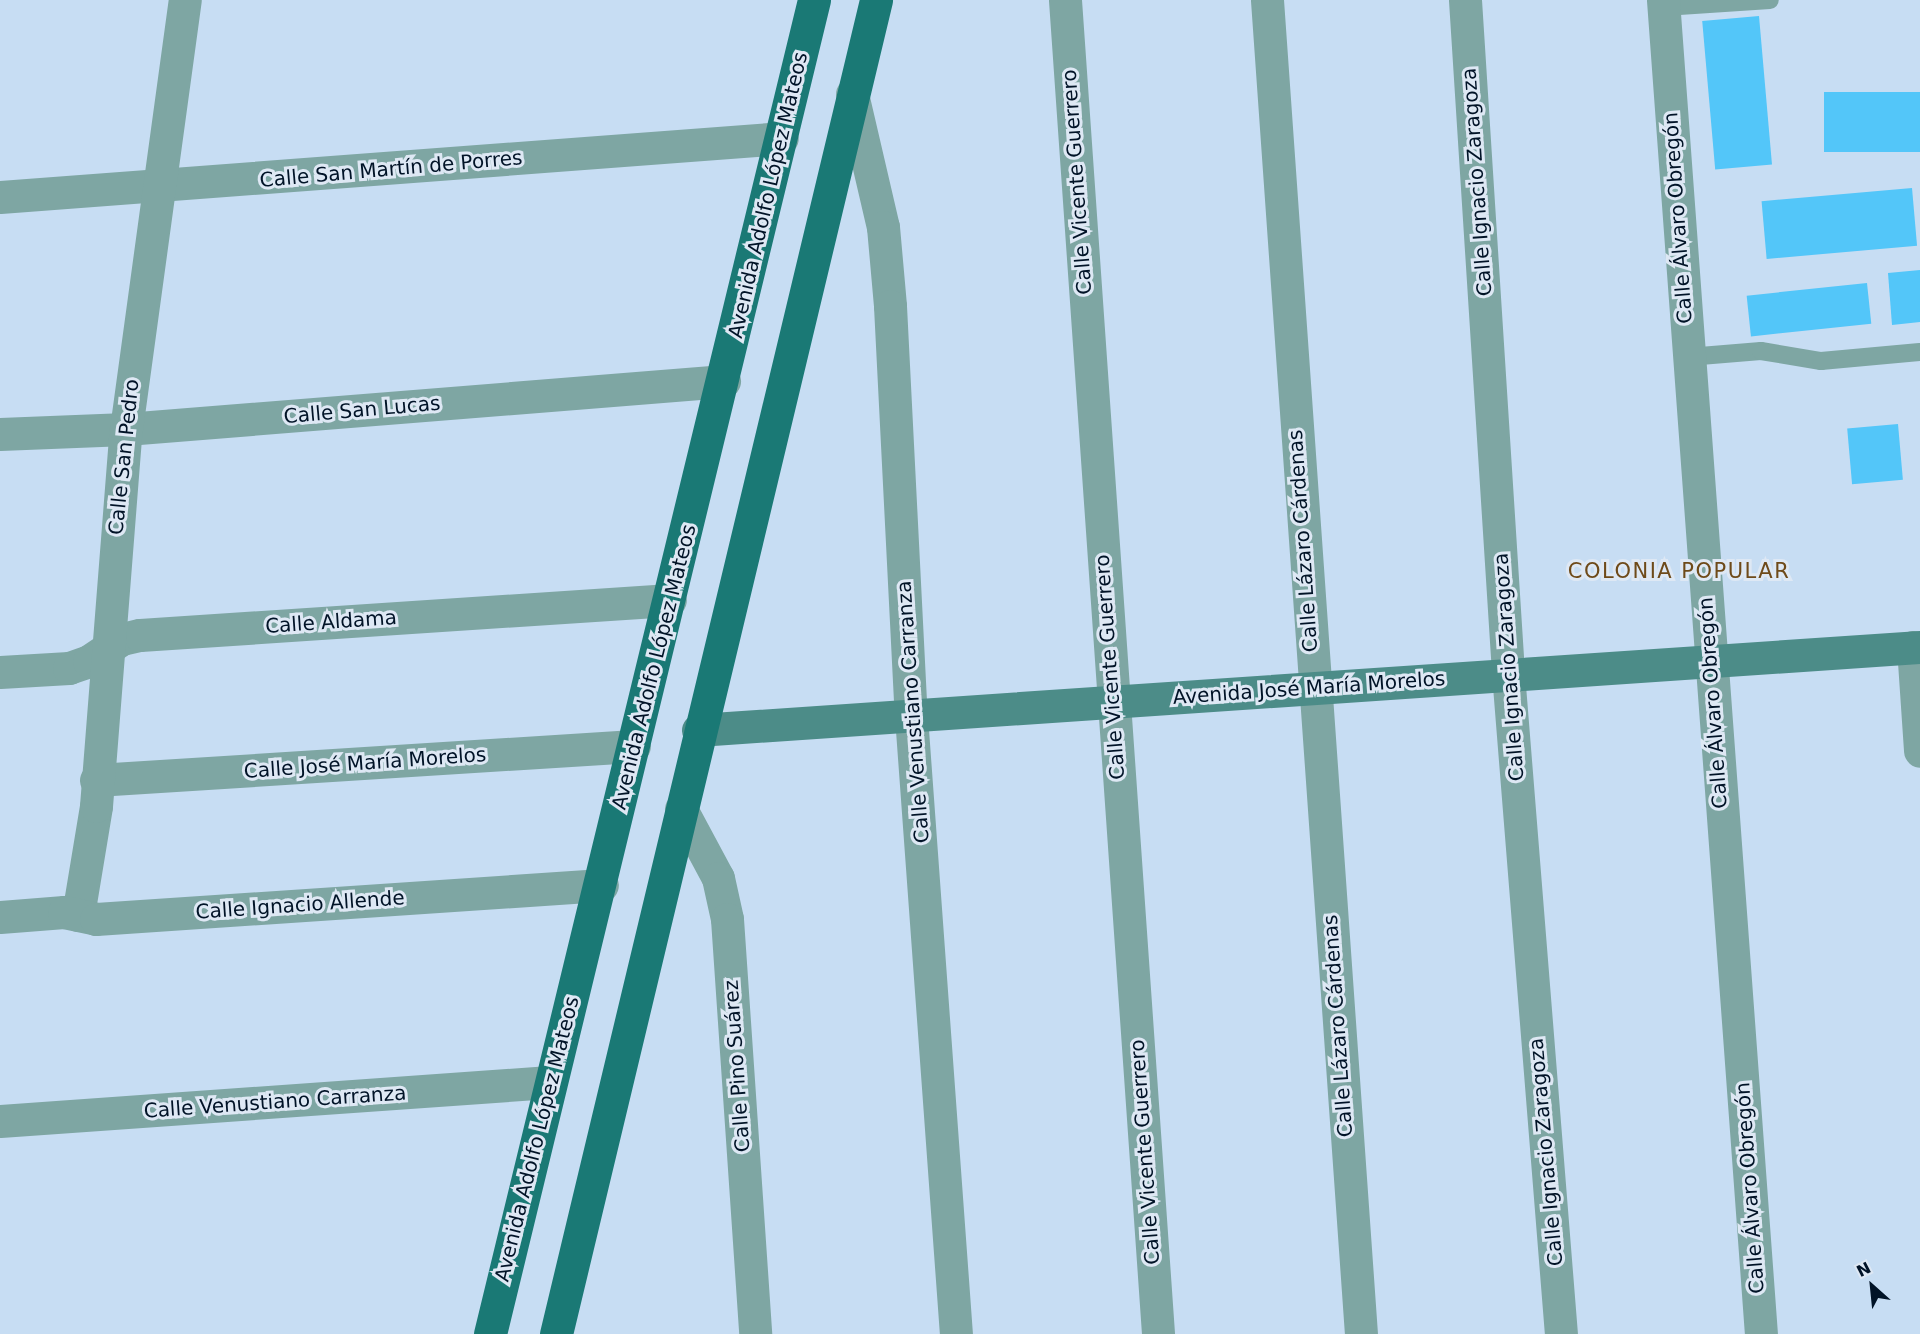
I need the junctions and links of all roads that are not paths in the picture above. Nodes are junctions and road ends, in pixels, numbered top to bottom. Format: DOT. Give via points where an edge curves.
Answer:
graph roads {
  1 [pos="185,0"];
  2 [pos="814,0"];
  3 [pos="876,0"];
  4 [pos="1065,0"];
  5 [pos="1267,0"];
  6 [pos="1465,0"];
  7 [pos="1770,0"];
  8 [pos="1711,2"];
  9 [pos="1663,4"];
  10 [pos="852,94"];
  11 [pos="782,138"];
  12 [pos="159,187"];
  13 [pos="0,197"];
  14 [pos="1920,352"];
  15 [pos="1688,357"];
  16 [pos="724,381"];
  17 [pos="126,429"];
  18 [pos="0,434"];
  19 [pos="670,600"];
  20 [pos="1916,647"];
  21 [pos="105,651"];
  22 [pos="1710,659"];
  23 [pos="0,672"];
  24 [pos="1508,673"];
  25 [pos="1313,688"];
  26 [pos="1112,702"];
  27 [pos="911,716"];
  28 [pos="698,730"];
  29 [pos="634,746"];
  30 [pos="1920,751"];
  31 [pos="96,780"];
  32 [pos="681,809"];
  33 [pos="602,885"];
  34 [pos="78,915"];
  35 [pos="0,917"];
  36 [pos="550,1082"];
  37 [pos="0,1121"];
  38 [pos="490,1334"];
  39 [pos="556,1334"];
  40 [pos="755,1334"];
  41 [pos="956,1334"];
  42 [pos="1158,1334"];
  43 [pos="1361,1334"];
  44 [pos="1561,1334"];
  45 [pos="1761,1334"];
  1 -- 12 [label="street, Calle San Pedro"];
  2 -- 11 [label="main road, Avenida Adolfo López Mateos"];
  3 -- 10 [label="main road"];
  4 -- 26 [label="street, Calle Vicente Guerrero"];
  5 -- 25 [label="street, Calle Lázaro Cárdenas"];
  6 -- 24 [label="street, Calle Ignacio Zaragoza"];
  7 -- 8 [label="lane"];
  8 -- 9 [label="lane"];
  9 -- 15 [label="street, Calle Álvaro Obregón"];
  10 -- 27 [label="street, Calle Venustiano Carranza" via="883,227"];
  10 -- 28 [label="main road"];
  11 -- 12 [label="street, Calle San Martín de Porres"];
  11 -- 16 [label="main road, Avenida Adolfo López Mateos"];
  12 -- 13 [label="street, Calle San Martín de Porres"];
  12 -- 17 [label="street, Calle San Pedro"];
  14 -- 15 [label="lane" via="1821,362 1761,351"];
  15 -- 22 [label="street, Calle Álvaro Obregón"];
  16 -- 17 [label="street, Calle San Lucas"];
  16 -- 19 [label="main road, Avenida Adolfo López Mateos"];
  17 -- 18 [label="street, Calle San Lucas"];
  17 -- 21 [label="street, Calle San Pedro"];
  19 -- 21 [label="street, Calle Aldama" via="140,635 122,639"];
  19 -- 29 [label="main road, Avenida Adolfo López Mateos"];
  20 -- 22 [label="street, Avenida José María Morelos"];
  20 -- 30 [label="street"];
  21 -- 23 [label="street, Calle Aldama" via="69,668"];
  21 -- 31 [label="street, Calle San Pedro"];
  22 -- 24 [label="street, Avenida José María Morelos"];
  22 -- 45 [label="street, Calle Álvaro Obregón"];
  24 -- 25 [label="street, Avenida José María Morelos"];
  24 -- 44 [label="street, Calle Ignacio Zaragoza"];
  25 -- 26 [label="street, Avenida José María Morelos"];
  25 -- 43 [label="street, Calle Lázaro Cárdenas"];
  26 -- 27 [label="street, Avenida José María Morelos"];
  26 -- 42 [label="street, Calle Vicente Guerrero"];
  27 -- 28 [label="street, Avenida José María Morelos"];
  27 -- 41 [label="street, Calle Venustiano Carranza"];
  28 -- 32 [label="main road"];
  29 -- 31 [label="street, Calle José María Morelos"];
  29 -- 33 [label="main road, Avenida Adolfo López Mateos"];
  31 -- 34 [label="street, Calle San Pedro" via="90,853"];
  32 -- 39 [label="main road"];
  32 -- 40 [label="street, Calle Pino Suárez" via="706,849 718,878 727,919"];
  33 -- 34 [label="street, Calle Ignacio Allende" via="96,919"];
  33 -- 36 [label="main road, Avenida Adolfo López Mateos"];
  34 -- 35 [label="street, Calle Ignacio Allende"];
  36 -- 37 [label="street, Calle Venustiano Carranza"];
  36 -- 38 [label="main road, Avenida Adolfo López Mateos"];
}
